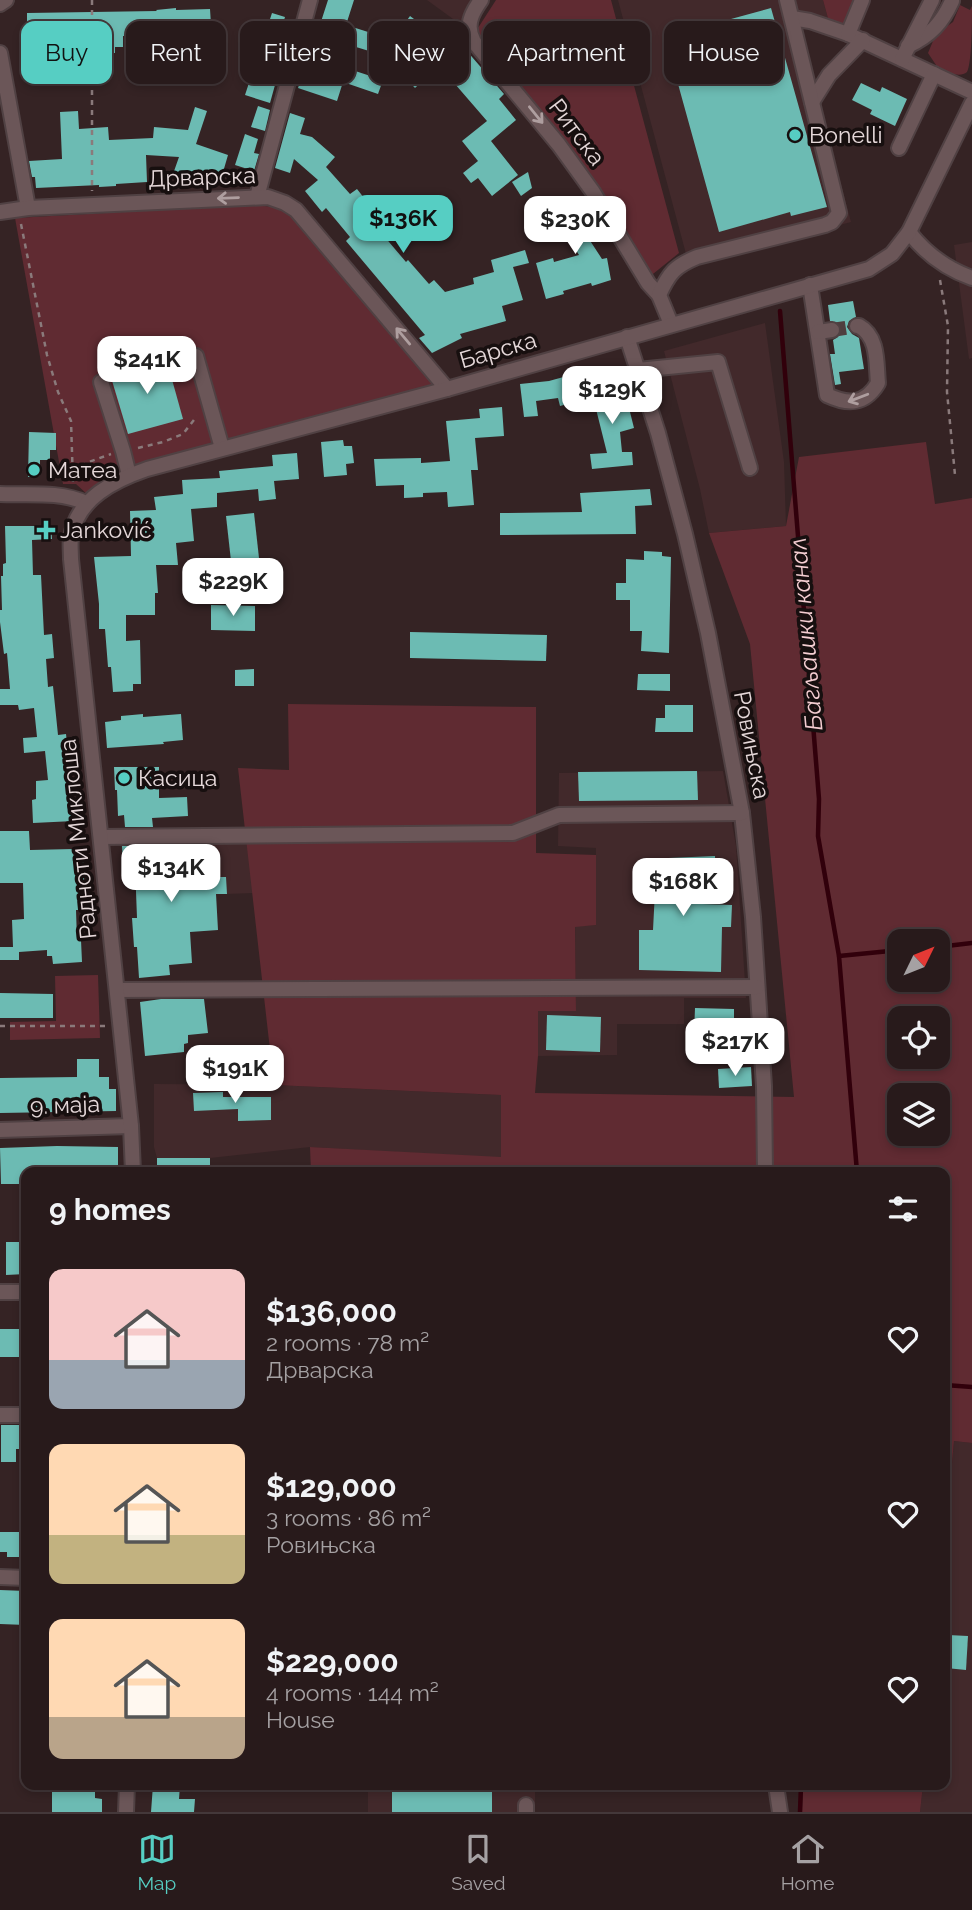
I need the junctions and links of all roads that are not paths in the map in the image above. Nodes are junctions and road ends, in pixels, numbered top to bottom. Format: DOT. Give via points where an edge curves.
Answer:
graph roads {
  1 [pos="310,0"];
  2 [pos="481,0"];
  3 [pos="787,0"];
  4 [pos="862,0"];
  5 [pos="932,0"];
  6 [pos="952,1"];
  7 [pos="792,18"];
  8 [pos="848,34"];
  9 [pos="863,40"];
  10 [pos="0,53"];
  11 [pos="905,53"];
  12 [pos="934,74"];
  13 [pos="972,92"];
  14 [pos="812,102"];
  15 [pos="972,103"];
  16 [pos="899,148"];
  17 [pos="257,197"];
  18 [pos="23,209"];
  19 [pos="0,212"];
  20 [pos="911,229"];
  21 [pos="972,278"];
  22 [pos="810,285"];
  23 [pos="659,295"];
  24 [pos="671,324"];
  25 [pos="857,326"];
  26 [pos="627,337"];
  27 [pos="197,356"];
  28 [pos="638,370"];
  29 [pos="101,382"];
  30 [pos="447,388"];
  31 [pos="222,448"];
  32 [pos="750,468"];
  33 [pos="129,475"];
  34 [pos="0,494"];
  35 [pos="80,500"];
  36 [pos="742,813"];
  37 [pos="100,837"];
  38 [pos="757,988"];
  39 [pos="117,990"];
  40 [pos="131,1126"];
  41 [pos="0,1130"];
  42 [pos="133,1167"];
  43 [pos="765,1167"];
  44 [pos="21,1292"];
  45 [pos="0,1293"];
  46 [pos="0,1415"];
  47 [pos="21,1415"];
  48 [pos="0,1577"];
  49 [pos="21,1578"];
  50 [pos="127,1790"];
  51 [pos="777,1790"];
  52 [pos="126,1812"];
  53 [pos="780,1812"];
  1 -- 17 [label="street"];
  2 -- 23 [label="street, Ритска, one-way" via="469,22 474,42 559,145"];
  3 -- 7 [label="street"];
  4 -- 8 [label="street"];
  5 -- 11 [label="street"];
  6 -- 11 [label="street" via="944,17"];
  7 -- 8 [label="street"];
  7 -- 14 [label="street"];
  8 -- 9 [label="street"];
  9 -- 11 [label="street"];
  9 -- 14 [label="street" via="829,75"];
  10 -- 18 [label="street"];
  11 -- 12 [label="street"];
  12 -- 13 [label="street"];
  12 -- 16 [label="street"];
  14 -- 23 [label="street" via="837,218 819,227 682,263"];
  15 -- 20 [label="street, Барска"];
  17 -- 18 [label="street, Дрварска, one-way"];
  30 -- 17 [label="street, Дрварска, one-way" via="296,210 276,199"];
  18 -- 19 [label="street, Дрварска"];
  20 -- 21 [label="street" via="919,245 937,260"];
  20 -- 22 [label="street, Барска" via="897,250 876,266"];
  22 -- 24 [label="street, Барска"];
  25 -- 22 [label="street, one-way" via="864,328 873,342 878,383 859,401 847,403 827,395 825,331"];
  23 -- 24 [label="street, Ритска"];
  24 -- 26 [label="street, Барска"];
  26 -- 28 [label="street, Ровињска"];
  26 -- 30 [label="street, Барска"];
  27 -- 31 [label="street"];
  28 -- 32 [label="street" via="718,362"];
  28 -- 36 [label="street, Ровињска" via="688,546"];
  29 -- 33 [label="street"];
  30 -- 31 [label="street, Барска"];
  31 -- 33 [label="street, Барска"];
  33 -- 35 [label="street, Барска"];
  34 -- 35 [label="street"];
  35 -- 37 [label="street, Радноти Миклоша" via="71,534 71,559"];
  36 -- 37 [label="street" via="559,815 513,833"];
  36 -- 38 [label="street, Ровињска"];
  37 -- 39 [label="street, Радноти Миклоша"];
  38 -- 39 [label="street"];
  38 -- 43 [label="street, Ровињска"];
  39 -- 40 [label="street, Радноти Миклоша"];
  40 -- 41 [label="street, 9. маја"];
  40 -- 42 [label="street, Радноти Миклоша"];
  44 -- 45 [label="street"];
  46 -- 47 [label="street"];
  48 -- 49 [label="street"];
  50 -- 52 [label="street"];
  51 -- 53 [label="street"];
}
